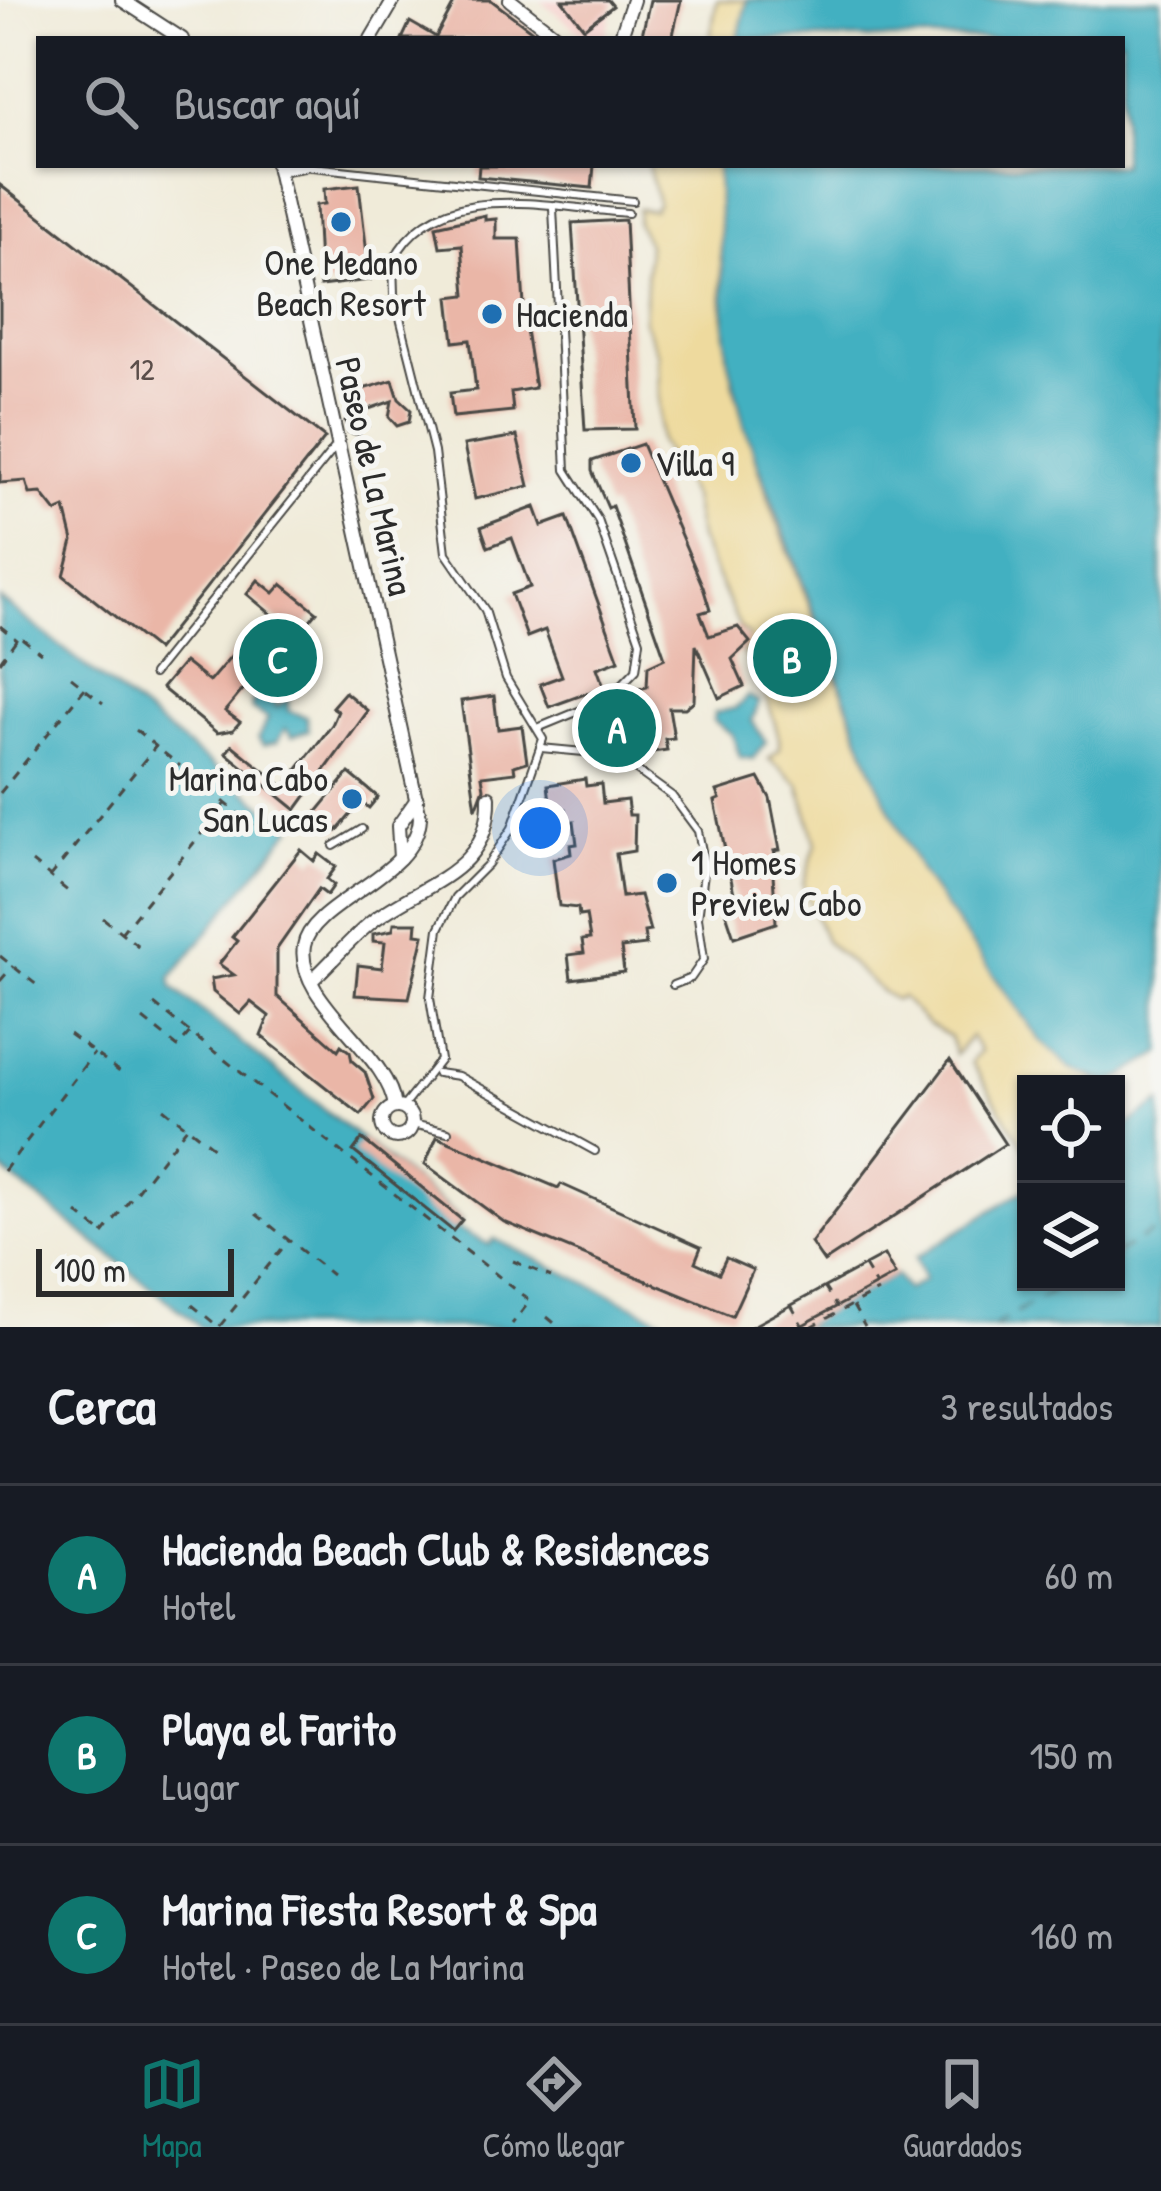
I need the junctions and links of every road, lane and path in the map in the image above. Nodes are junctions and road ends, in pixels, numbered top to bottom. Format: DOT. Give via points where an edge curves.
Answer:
graph roads {
  1 [pos="122,0"];
  2 [pos="394,0"];
  3 [pos="510,0"];
  4 [pos="633,0"];
  5 [pos="177,36"];
  6 [pos="373,36"];
  7 [pos="556,36"];
  8 [pos="621,36"];
  9 [pos="278,168"];
  10 [pos="322,168"];
  11 [pos="633,201"];
  12 [pos="553,208"];
  13 [pos="628,213"];
  14 [pos="336,446"];
  15 [pos="0,626"];
  16 [pos="17,640"];
  17 [pos="41,653"];
  18 [pos="0,662"];
  19 [pos="65,672"];
  20 [pos="153,674"];
  21 [pos="84,688"];
  22 [pos="103,703"];
  23 [pos="602,705"];
  24 [pos="540,727"];
  25 [pos="136,730"];
  26 [pos="156,746"];
  27 [pos="541,748"];
  28 [pos="610,751"];
  29 [pos="180,766"];
  30 [pos="208,790"];
  31 [pos="0,793"];
  32 [pos="489,796"];
  33 [pos="417,799"];
  34 [pos="226,803"];
  35 [pos="253,825"];
  36 [pos="362,829"];
  37 [pos="334,846"];
  38 [pos="400,858"];
  39 [pos="32,862"];
  40 [pos="50,877"];
  41 [pos="70,893"];
  42 [pos="103,918"];
  43 [pos="122,933"];
  44 [pos="142,949"];
  45 [pos="0,956"];
  46 [pos="13,966"];
  47 [pos="312,980"];
  48 [pos="0,982"];
  49 [pos="673,985"];
  50 [pos="38,986"];
  51 [pos="154,1004"];
  52 [pos="143,1019"];
  53 [pos="190,1033"];
  54 [pos="69,1034"];
  55 [pos="94,1053"];
  56 [pos="121,1073"];
  57 [pos="433,1074"];
  58 [pos="163,1108"];
  59 [pos="398,1108"];
  60 [pos="412,1124"];
  61 [pos="187,1127"];
  62 [pos="448,1132"];
  63 [pos="595,1151"];
  64 [pos="219,1152"];
  65 [pos="4,1171"];
  66 [pos="77,1213"];
  67 [pos="256,1214"];
  68 [pos="289,1240"];
  69 [pos="513,1262"];
  70 [pos="864,1266"];
  71 [pos="332,1274"];
  72 [pos="550,1277"];
  73 [pos="824,1287"];
  74 [pos="192,1305"];
  75 [pos="791,1305"];
  76 [pos="853,1305"];
  77 [pos="837,1307"];
  78 [pos="547,1317"];
  79 [pos="512,1324"];
  80 [pos="802,1325"];
  81 [pos="813,1326"];
  82 [pos="559,1327"];
  83 [pos="865,1327"];
  1 -- 5 [label="street"];
  2 -- 6 [label="street"];
  3 -- 7 [label="street"];
  4 -- 8 [label="street"];
  9 -- 14 [label="street, Paseo de La Marina"];
  10 -- 11 [label="lane"];
  12 -- 13 [label="lane"];
  12 -- 23 [label="lane" via="566,470 598,520 640,641 636,670"];
  12 -- 24 [label="lane" via="477,204 442,211 406,242 392,272 434,452 446,553 485,610 506,678"];
  14 -- 20 [label="lane"];
  14 -- 33 [label="street, Paseo de La Marina"];
  15 -- 16 [label="path"];
  16 -- 17 [label="path"];
  16 -- 18 [label="path"];
  19 -- 21 [label="path"];
  21 -- 22 [label="path"];
  21 -- 31 [label="path"];
  23 -- 24 [label="lane"];
  23 -- 28 [label="lane" via="614,728"];
  24 -- 27 [label="lane"];
  25 -- 26 [label="path"];
  26 -- 29 [label="path"];
  26 -- 40 [label="path"];
  27 -- 28 [label="lane"];
  27 -- 57 [label="lane" via="512,828 439,929 430,998 441,1057"];
  28 -- 49 [label="lane" via="678,802 703,848 704,959 691,978"];
  30 -- 34 [label="path"];
  32 -- 47 [label="street" via="487,836 470,858 367,926"];
  33 -- 38 [label="street" via="398,826"];
  33 -- 38 [label="street, Paseo de La Marina" via="420,828"];
  34 -- 35 [label="path"];
  34 -- 43 [label="path"];
  36 -- 37 [label="lane"];
  38 -- 47 [label="street" via="308,935"];
  39 -- 40 [label="path"];
  40 -- 41 [label="path"];
  42 -- 43 [label="path"];
  43 -- 44 [label="path"];
  45 -- 46 [label="path"];
  46 -- 48 [label="path"];
  46 -- 50 [label="path"];
  47 -- 59 [label="street"];
  51 -- 53 [label="path"];
  52 -- 53 [label="path" via="178,1047"];
  53 -- 79 [label="path" via="530,1301"];
  54 -- 55 [label="path"];
  55 -- 56 [label="path"];
  55 -- 65 [label="path"];
  57 -- 59 [label="lane"];
  57 -- 63 [label="lane" via="458,1076"];
  58 -- 61 [label="path"];
  59 -- 60 [label="street"];
  59 -- 60 [label="street" via="382,1118 387,1133 403,1136"];
  60 -- 62 [label="lane"];
  61 -- 64 [label="path"];
  61 -- 66 [label="path" via="104,1235"];
  67 -- 68 [label="path"];
  68 -- 71 [label="path"];
  68 -- 74 [label="path" via="219,1327"];
  69 -- 72 [label="path"];
  70 -- 76 [label="path" via="877,1288"];
  73 -- 77 [label="path"];
  75 -- 80 [label="path"];
  76 -- 81 [label="path"];
  76 -- 83 [label="path"];
  78 -- 82 [label="path"];
}
